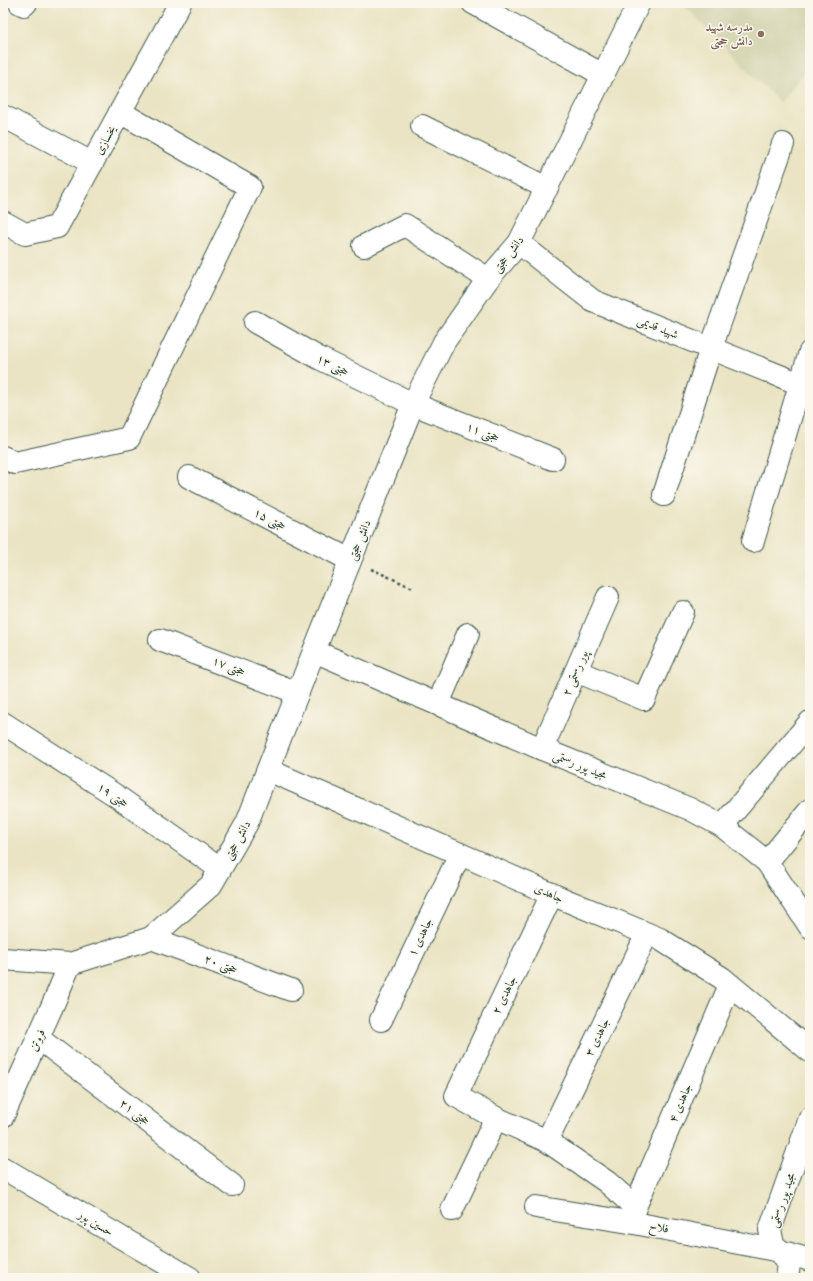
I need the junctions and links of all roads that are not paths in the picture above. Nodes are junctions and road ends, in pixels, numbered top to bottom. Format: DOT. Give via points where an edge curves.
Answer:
graph roads {
  1 [pos="20,3"];
  2 [pos="26,3"];
  3 [pos="180,3"];
  4 [pos="473,3"];
  5 [pos="639,3"];
  6 [pos="603,75"];
  7 [pos="120,112"];
  8 [pos="3,116"];
  9 [pos="422,126"];
  10 [pos="783,144"];
  11 [pos="92,163"];
  12 [pos="547,188"];
  13 [pos="3,222"];
  14 [pos="519,243"];
  15 [pos="364,246"];
  16 [pos="488,279"];
  17 [pos="255,322"];
  18 [pos="711,348"];
  19 [pos="810,352"];
  20 [pos="805,386"];
  21 [pos="413,404"];
  22 [pos="3,457"];
  23 [pos="554,459"];
  24 [pos="189,477"];
  25 [pos="664,495"];
  26 [pos="752,541"];
  27 [pos="350,560"];
  28 [pos="608,597"];
  29 [pos="682,612"];
  30 [pos="468,634"];
  31 [pos="160,640"];
  32 [pos="314,651"];
  33 [pos="576,671"];
  34 [pos="298,693"];
  35 [pos="438,704"];
  36 [pos="810,722"];
  37 [pos="3,723"];
  38 [pos="542,749"];
  39 [pos="268,770"];
  40 [pos="810,810"];
  41 [pos="722,826"];
  42 [pos="460,854"];
  43 [pos="767,862"];
  44 [pos="220,869"];
  45 [pos="552,894"];
  46 [pos="810,927"];
  47 [pos="647,934"];
  48 [pos="151,938"];
  49 [pos="3,960"];
  50 [pos="70,964"];
  51 [pos="730,985"];
  52 [pos="291,990"];
  53 [pos="381,1020"];
  54 [pos="38,1038"];
  55 [pos="810,1051"];
  56 [pos="3,1116"];
  57 [pos="496,1118"];
  58 [pos="810,1118"];
  59 [pos="547,1141"];
  60 [pos="806,1144"];
  61 [pos="3,1168"];
  62 [pos="232,1186"];
  63 [pos="536,1206"];
  64 [pos="452,1210"];
  65 [pos="632,1214"];
  66 [pos="780,1251"];
  67 [pos="810,1260"];
  68 [pos="190,1278"];
  69 [pos="787,1278"];
  1 -- 2 [label="street"];
  3 -- 7 [label="street, یخسازی"];
  4 -- 6 [label="street"];
  5 -- 6 [label="street, دانش حجتی"];
  6 -- 12 [label="street, دانش حجتی"];
  7 -- 11 [label="street, یخسازی"];
  7 -- 22 [label="street" via="250,187 129,438 15,463"];
  8 -- 11 [label="street"];
  9 -- 12 [label="street"];
  10 -- 18 [label="street"];
  11 -- 13 [label="street, یخسازی" via="57,227 25,234"];
  12 -- 14 [label="street, دانش حجتی"];
  14 -- 16 [label="street, دانش حجتی"];
  14 -- 18 [label="street, شهید قدیمی" via="593,301"];
  15 -- 16 [label="street" via="405,225"];
  16 -- 21 [label="street, دانش حجتی" via="444,342"];
  17 -- 21 [label="street, حجتی ۱۳" via="319,358"];
  18 -- 20 [label="street, شهید قدیمی"];
  18 -- 25 [label="street"];
  19 -- 20 [label="street"];
  20 -- 26 [label="street"];
  21 -- 23 [label="street, حجتی ۱۱"];
  21 -- 27 [label="street, دانش حجتی"];
  24 -- 27 [label="street, حجتی ۱۵"];
  27 -- 32 [label="street, دانش حجتی"];
  28 -- 33 [label="street, پور رستمی ۲"];
  29 -- 33 [label="street" via="644,699"];
  30 -- 35 [label="street"];
  31 -- 34 [label="street, حجتی ۱۷"];
  32 -- 34 [label="street, دانش حجتی"];
  32 -- 35 [label="street, مجید پور رستمی"];
  33 -- 38 [label="street, پور رستمی ۲"];
  34 -- 39 [label="street, دانش حجتی"];
  35 -- 38 [label="street, مجید پور رستمی"];
  36 -- 41 [label="street"];
  37 -- 44 [label="street, حجتی ۱۹"];
  38 -- 41 [label="street, مجید پور رستمی" via="690,809"];
  39 -- 42 [label="street, جاهدی"];
  39 -- 44 [label="street, دانش حجتی" via="247,823"];
  40 -- 43 [label="street"];
  41 -- 43 [label="street, مجید پور رستمی"];
  42 -- 45 [label="street, جاهدی"];
  42 -- 53 [label="street, جاهدی ۱"];
  43 -- 46 [label="street, مجید پور رستمی"];
  44 -- 48 [label="street, دانش حجتی" via="211,885"];
  45 -- 47 [label="street, جاهدی"];
  45 -- 57 [label="street, جاهدی ۲" via="456,1096"];
  47 -- 51 [label="street, جاهدی" via="660,939"];
  47 -- 59 [label="street, جاهدی ۳"];
  48 -- 50 [label="street, دانش حجتی"];
  48 -- 52 [label="street, حجتی ۲۰"];
  49 -- 50 [label="street, دانش حجتی"];
  50 -- 54 [label="street, فروتن"];
  51 -- 55 [label="street, جاهدی"];
  51 -- 65 [label="street, جاهدی ۴"];
  54 -- 56 [label="street, فروتن"];
  54 -- 62 [label="street, حجتی ۲۱"];
  57 -- 59 [label="street"];
  57 -- 64 [label="street"];
  58 -- 60 [label="street, مجید پور رستمی"];
  59 -- 65 [label="street" via="606,1182"];
  60 -- 66 [label="street, مجید پور رستمی" via="770,1230 773,1244"];
  61 -- 68 [label="street, حسین پور"];
  63 -- 65 [label="street, فلاح"];
  65 -- 66 [label="street, فلاح"];
  66 -- 67 [label="street, فلاح"];
  66 -- 69 [label="street, مجید پور رستمی" via="789,1265"];
}
